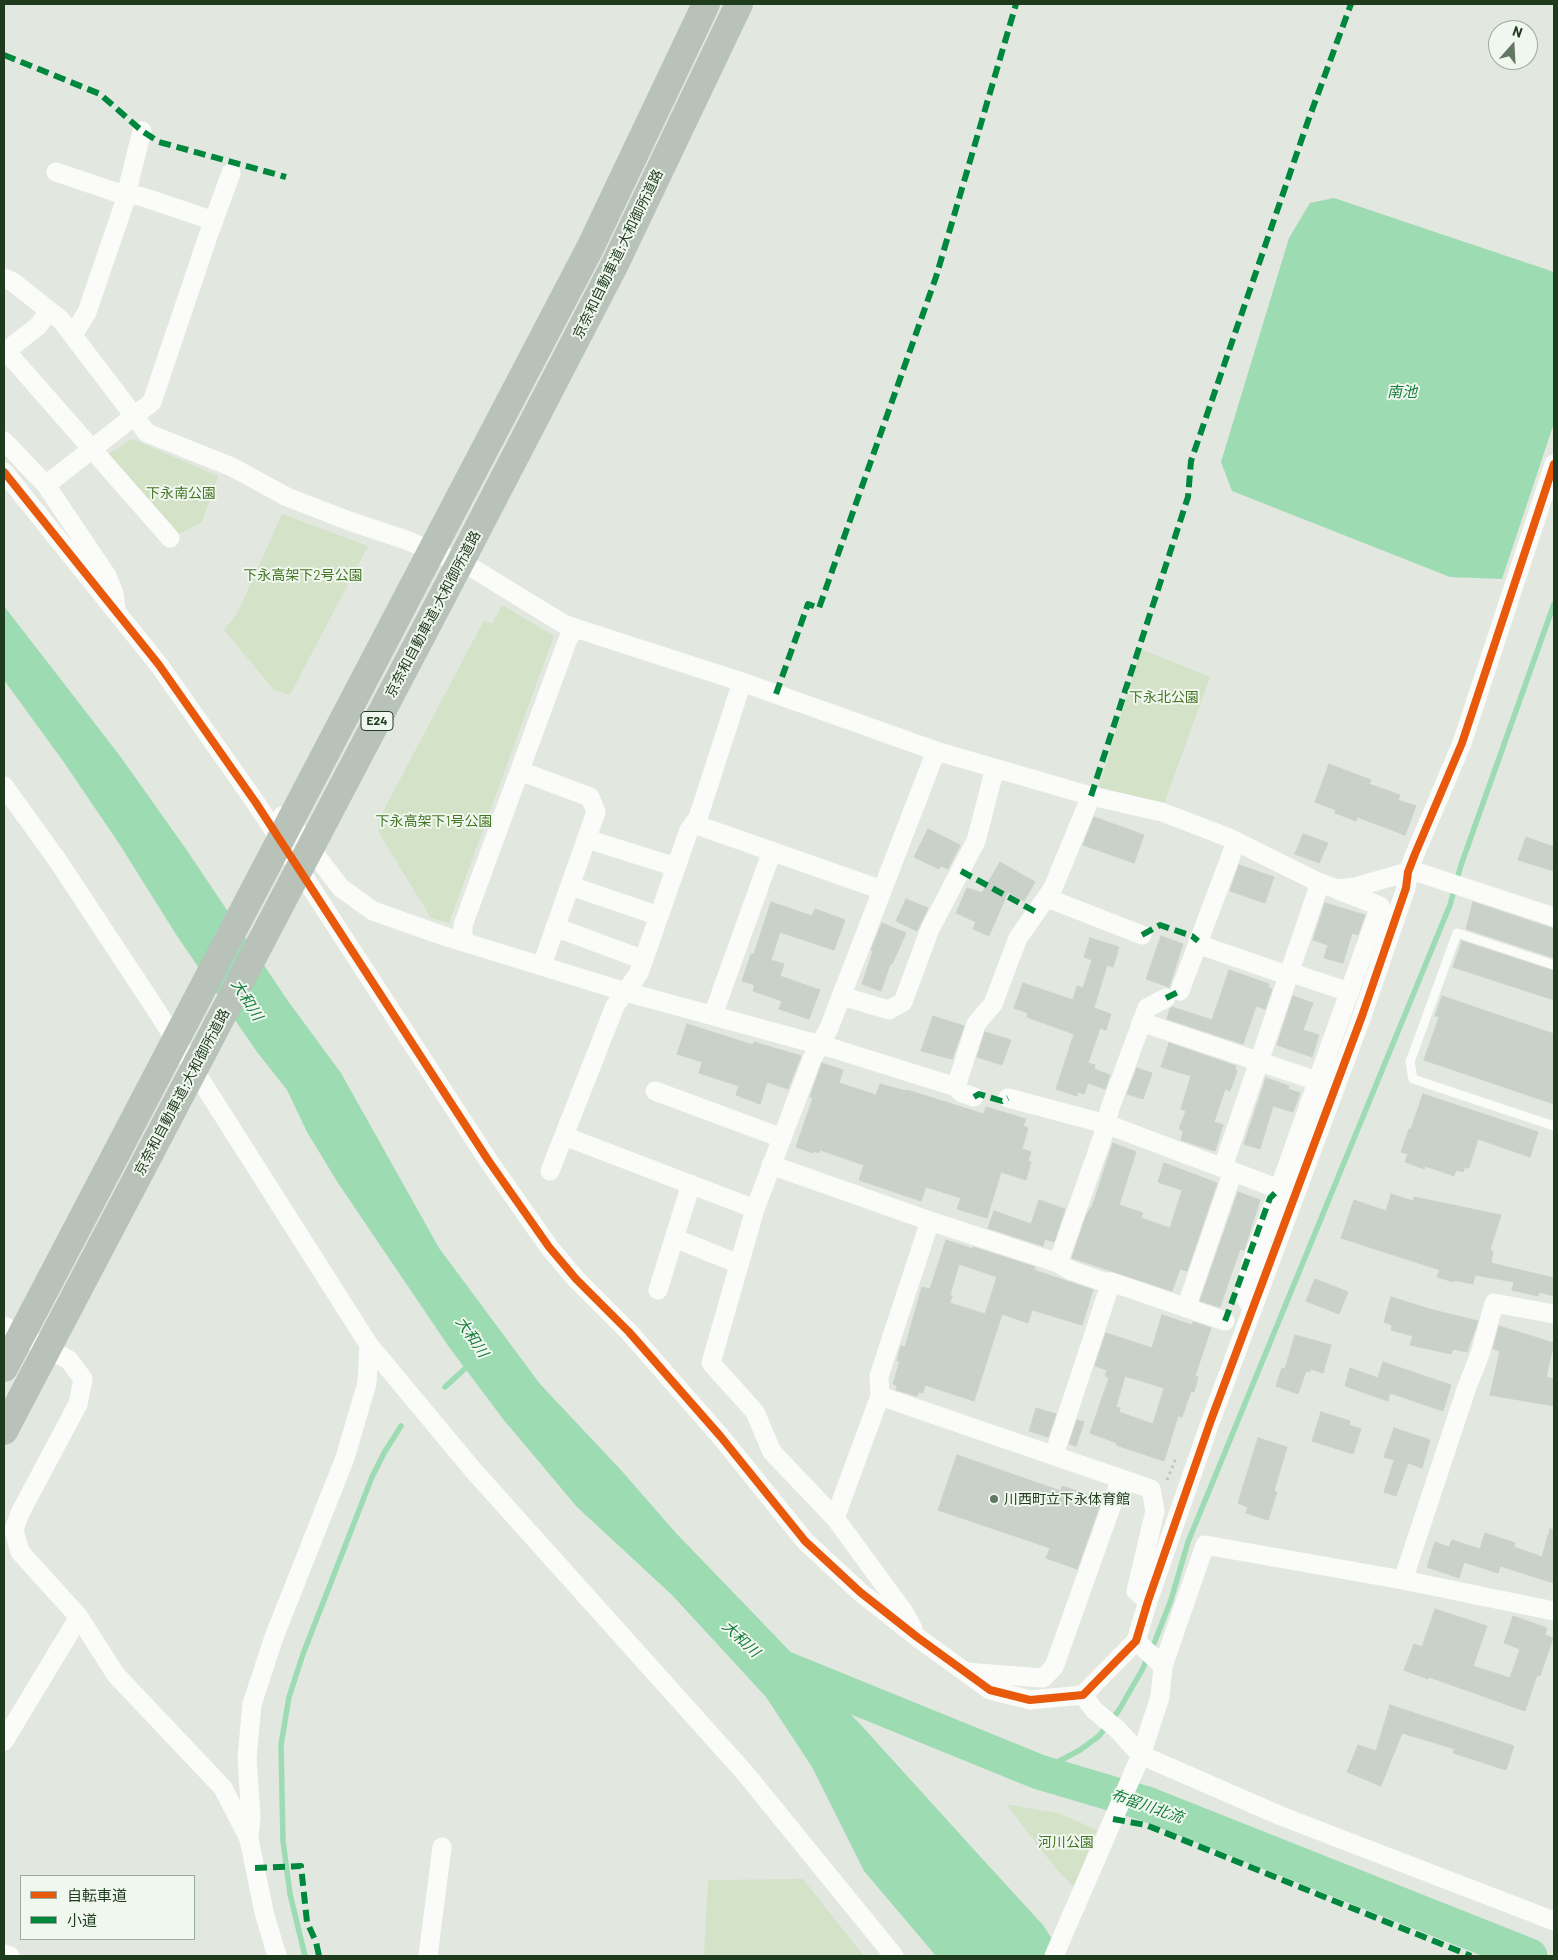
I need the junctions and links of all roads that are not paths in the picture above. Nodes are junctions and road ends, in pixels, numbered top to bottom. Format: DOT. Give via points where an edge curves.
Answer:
graph roads {
  1 [pos="706,4"];
  2 [pos="738,4"];
  3 [pos="142,131"];
  4 [pos="56,172"];
  5 [pos="231,173"];
  6 [pos="127,194"];
  7 [pos="214,221"];
  8 [pos="4,278"];
  9 [pos="49,311"];
  10 [pos="72,335"];
  11 [pos="134,417"];
  12 [pos="4,441"];
  13 [pos="92,450"];
  14 [pos="1554,464"];
  15 [pos="4,472"];
  16 [pos="46,485"];
  17 [pos="170,538"];
  18 [pos="117,613"];
  19 [pos="575,628"];
  20 [pos="742,682"];
  21 [pos="936,751"];
  22 [pos="995,768"];
  23 [pos="520,771"];
  24 [pos="4,786"];
  25 [pos="1091,796"];
  26 [pos="256,803"];
  27 [pos="694,824"];
  28 [pos="588,839"];
  29 [pos="1236,842"];
  30 [pos="772,851"];
  31 [pos="676,868"];
  32 [pos="1400,874"];
  33 [pos="571,886"];
  34 [pos="1329,886"];
  35 [pos="882,890"];
  36 [pos="1046,898"];
  37 [pos="1380,906"];
  38 [pos="659,916"];
  39 [pos="1554,917"];
  40 [pos="556,927"];
  41 [pos="1142,935"];
  42 [pos="1198,940"];
  43 [pos="462,942"];
  44 [pos="644,960"];
  45 [pos="542,965"];
  46 [pos="1554,966"];
  47 [pos="1289,974"];
  48 [pos="626,992"];
  49 [pos="1349,992"];
  50 [pos="841,996"];
  51 [pos="713,1015"];
  52 [pos="1141,1022"];
  53 [pos="820,1045"];
  54 [pos="1259,1062"];
  55 [pos="1318,1081"];
  56 [pos="956,1088"];
  57 [pos="655,1091"];
  58 [pos="974,1097"];
  59 [pos="1008,1098"];
  60 [pos="1106,1124"];
  61 [pos="1554,1126"];
  62 [pos="564,1136"];
  63 [pos="782,1138"];
  64 [pos="771,1165"];
  65 [pos="1228,1169"];
  66 [pos="550,1171"];
  67 [pos="691,1184"];
  68 [pos="1279,1189"];
  69 [pos="755,1209"];
  70 [pos="930,1221"];
  71 [pos="674,1238"];
  72 [pos="1058,1263"];
  73 [pos="739,1264"];
  74 [pos="1111,1282"];
  75 [pos="658,1290"];
  76 [pos="1186,1308"];
  77 [pos="1253,1308"];
  78 [pos="1554,1314"];
  79 [pos="1225,1321"];
  80 [pos="4,1326"];
  81 [pos="369,1345"];
  82 [pos="4,1368"];
  83 [pos="880,1396"];
  84 [pos="4,1431"];
  85 [pos="1054,1455"];
  86 [pos="1121,1479"];
  87 [pos="835,1518"];
  88 [pos="1403,1580"];
  89 [pos="1148,1602"];
  90 [pos="1554,1611"];
  91 [pos="79,1617"];
  92 [pos="917,1637"];
  93 [pos="1138,1643"];
  94 [pos="1161,1665"];
  95 [pos="965,1672"];
  96 [pos="1089,1702"];
  97 [pos="4,1740"];
  98 [pos="1137,1761"];
  99 [pos="249,1839"];
  100 [pos="442,1847"];
  101 [pos="1554,1921"];
  102 [pos="4,1954"];
  103 [pos="10,1956"];
  104 [pos="277,1956"];
  105 [pos="428,1956"];
  106 [pos="894,1956"];
  107 [pos="1054,1956"];
  1 -- 82 [label="highway, 京奈和自動車道;大和御所道路 / E24" via="590,248"];
  2 -- 84 [label="highway, 京奈和自動車道;大和御所道路 / E24" via="606,281"];
  3 -- 6 [label="street"];
  4 -- 6 [label="street"];
  5 -- 7 [label="street"];
  6 -- 7 [label="street"];
  6 -- 10 [label="street" via="87,312"];
  7 -- 11 [label="street" via="152,402"];
  8 -- 9 [label="street"];
  9 -- 10 [label="street"];
  9 -- 13 [label="street" via="38,326 6,351"];
  10 -- 11 [label="street"];
  11 -- 13 [label="street"];
  11 -- 19 [label="street" via="147,433 232,468 287,497 406,540 474,569"];
  12 -- 16 [label="street"];
  13 -- 16 [label="street"];
  13 -- 17 [label="street"];
  14 -- 32 [label="street" via="1462,743"];
  15 -- 18 [label="street"];
  16 -- 18 [label="street" via="107,576"];
  18 -- 26 [label="street" via="159,665"];
  19 -- 20 [label="street"];
  19 -- 23 [label="street"];
  20 -- 21 [label="street"];
  20 -- 27 [label="street"];
  21 -- 22 [label="street"];
  21 -- 35 [label="street"];
  22 -- 25 [label="street"];
  22 -- 50 [label="street" via="976,841 930,929 903,1002 889,1010"];
  23 -- 28 [label="street" via="590,797 596,812"];
  23 -- 43 [label="street" via="463,925"];
  24 -- 81 [label="street" via="153,1005"];
  25 -- 29 [label="street" via="1162,812"];
  25 -- 36 [label="street"];
  26 -- 43 [label="street" via="287,818 341,888 373,911"];
  26 -- 92 [label="street" via="488,1160 549,1247 721,1437 805,1541 860,1592"];
  27 -- 30 [label="street"];
  27 -- 31 [label="street"];
  28 -- 31 [label="street"];
  28 -- 33 [label="street"];
  29 -- 34 [label="street"];
  29 -- 42 [label="street"];
  30 -- 35 [label="street"];
  30 -- 51 [label="street"];
  31 -- 38 [label="street"];
  32 -- 34 [label="street" via="1355,887"];
  32 -- 37 [label="street"];
  32 -- 39 [label="street" via="1420,873"];
  32 -- 77 [label="street" via="1406,888"];
  33 -- 38 [label="street"];
  33 -- 40 [label="street"];
  34 -- 37 [label="street"];
  34 -- 47 [label="street"];
  35 -- 50 [label="street"];
  36 -- 41 [label="street"];
  36 -- 56 [label="street" via="1018,938 993,1004 976,1024"];
  37 -- 49 [label="street"];
  38 -- 44 [label="street"];
  40 -- 44 [label="street"];
  40 -- 45 [label="street"];
  42 -- 47 [label="street" via="1206,947"];
  42 -- 52 [label="street" via="1173,994 1147,1008"];
  43 -- 45 [label="street"];
  44 -- 48 [label="street"];
  45 -- 48 [label="street"];
  46 -- 61 [label="lane" via="1457,934 1410,1062 1413,1079"];
  47 -- 49 [label="street"];
  47 -- 54 [label="street"];
  48 -- 51 [label="street"];
  48 -- 62 [label="street" via="615,1006"];
  49 -- 55 [label="street"];
  50 -- 53 [label="street"];
  51 -- 53 [label="street"];
  52 -- 54 [label="street"];
  52 -- 60 [label="street"];
  53 -- 56 [label="street"];
  53 -- 63 [label="street"];
  54 -- 55 [label="street"];
  54 -- 65 [label="street" via="1224,1161"];
  55 -- 68 [label="street"];
  56 -- 58 [label="street"];
  57 -- 63 [label="street"];
  59 -- 60 [label="street"];
  60 -- 65 [label="street"];
  60 -- 72 [label="street"];
  62 -- 66 [label="street"];
  62 -- 67 [label="street"];
  63 -- 64 [label="street"];
  64 -- 69 [label="street"];
  64 -- 70 [label="street"];
  65 -- 68 [label="street"];
  65 -- 76 [label="street" via="1231,1177"];
  67 -- 69 [label="street"];
  67 -- 71 [label="street"];
  68 -- 77 [label="street" via="1251,1263 1245,1297"];
  69 -- 73 [label="street"];
  70 -- 72 [label="street"];
  70 -- 83 [label="street" via="879,1376"];
  71 -- 73 [label="street"];
  71 -- 75 [label="street"];
  72 -- 74 [label="street" via="1070,1270"];
  73 -- 87 [label="street" via="711,1363 755,1412 772,1452"];
  74 -- 76 [label="street"];
  74 -- 85 [label="street"];
  76 -- 79 [label="street"];
  77 -- 89 [label="street"];
  78 -- 88 [label="street" via="1494,1303 1480,1354"];
  80 -- 91 [label="street" via="69,1360 83,1378 78,1404 14,1530 20,1552"];
  81 -- 99 [label="street" via="367,1383 345,1458 274,1637 252,1704 247,1758 251,1818"];
  81 -- 106 [label="street" via="473,1470 745,1773"];
  83 -- 85 [label="street"];
  83 -- 87 [label="street"];
  85 -- 86 [label="street"];
  86 -- 89 [label="street" via="1150,1489 1155,1511 1136,1591"];
  86 -- 95 [label="street" via="1054,1667 1044,1678"];
  87 -- 92 [label="street" via="904,1612"];
  88 -- 90 [label="street"];
  88 -- 94 [label="street" via="1205,1545"];
  89 -- 93 [label="street"];
  91 -- 97 [label="street"];
  91 -- 99 [label="street" via="116,1676 223,1788"];
  92 -- 95 [label="street"];
  93 -- 94 [label="street"];
  93 -- 96 [label="street"];
  94 -- 98 [label="street" via="1160,1697"];
  95 -- 96 [label="street" via="990,1690 1030,1700"];
  96 -- 98 [label="street" via="1117,1729"];
  98 -- 101 [label="street"];
  98 -- 107 [label="street"];
  99 -- 104 [label="street"];
  100 -- 105 [label="street"];
  102 -- 103 [label="street"];
}
